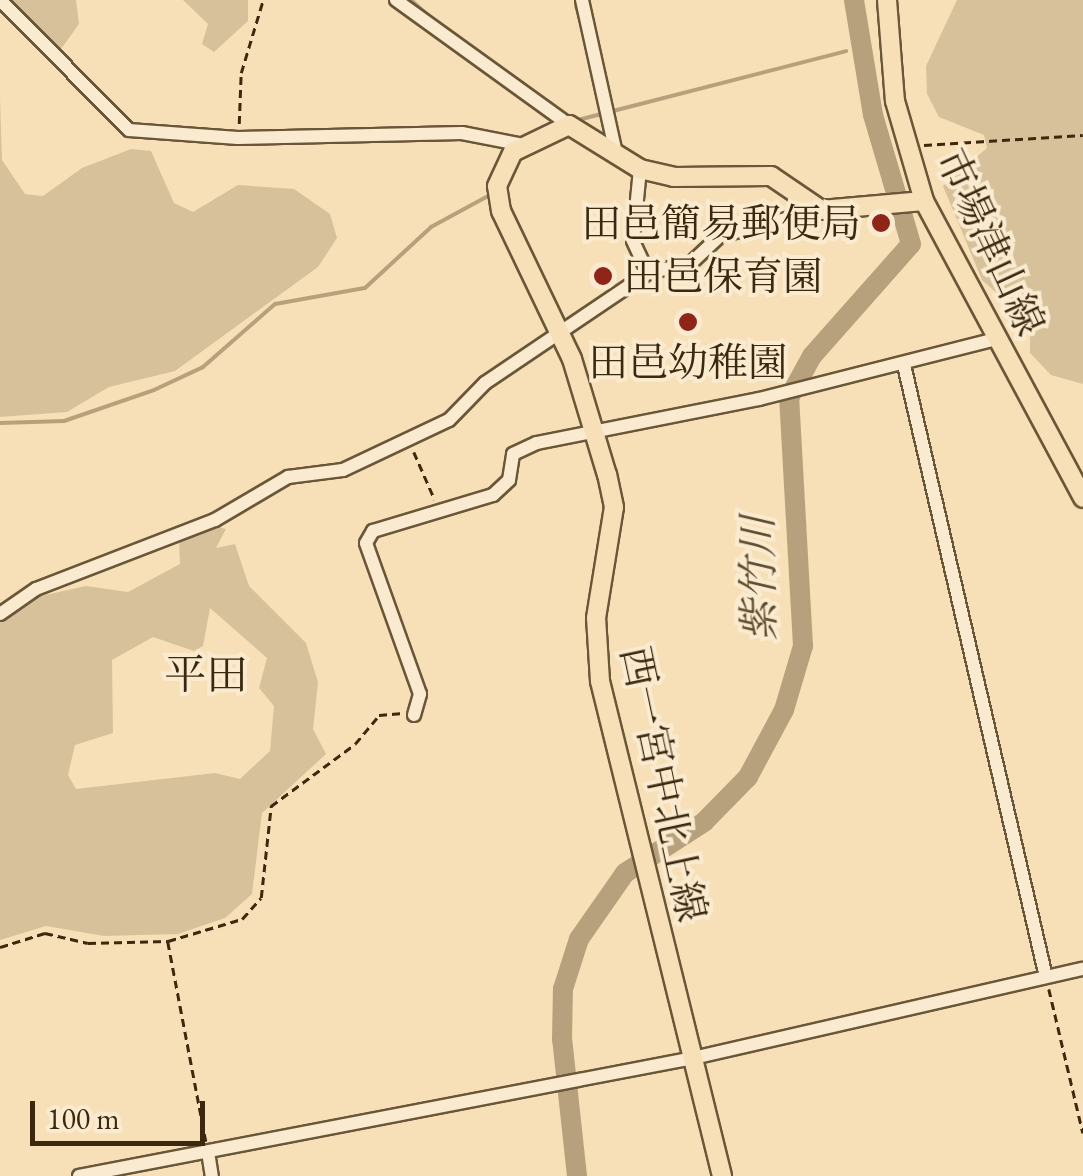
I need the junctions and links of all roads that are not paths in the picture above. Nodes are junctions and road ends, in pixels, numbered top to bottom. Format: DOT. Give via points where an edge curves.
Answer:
graph roads {
  1 [pos="0,0"];
  2 [pos="396,0"];
  3 [pos="582,0"];
  4 [pos="887,0"];
  5 [pos="570,125"];
  6 [pos="523,145"];
  7 [pos="616,153"];
  8 [pos="640,169"];
  9 [pos="916,204"];
  10 [pos="821,210"];
  11 [pos="648,272"];
  12 [pos="561,336"];
  13 [pos="996,339"];
  14 [pos="904,364"];
  15 [pos="595,434"];
  16 [pos="1083,498"];
  17 [pos="0,614"];
  18 [pos="414,714"];
  19 [pos="1083,969"];
  20 [pos="1046,977"];
  21 [pos="692,1058"];
  22 [pos="208,1152"];
  23 [pos="78,1176"];
  24 [pos="212,1176"];
  25 [pos="722,1176"];
  1 -- 6 [label="street" via="129,130 238,138 448,132"];
  2 -- 5 [label="street"];
  3 -- 7 [label="street"];
  4 -- 9 [label="main road, 市場津山線" via="895,101"];
  5 -- 6 [label="main road"];
  5 -- 7 [label="main road"];
  6 -- 12 [label="main road, 西一宮中北上線" via="506,160 498,198"];
  7 -- 8 [label="main road"];
  8 -- 10 [label="main road" via="674,177 771,176"];
  8 -- 11 [label="street" via="633,241"];
  9 -- 10 [label="main road"];
  9 -- 13 [label="main road, 市場津山線"];
  10 -- 11 [label="street" via="720,236 691,263"];
  11 -- 12 [label="street"];
  12 -- 15 [label="main road, 西一宮中北上線"];
  12 -- 17 [label="street" via="485,383 449,420 343,470 288,476 215,520 36,589"];
  13 -- 14 [label="street"];
  13 -- 16 [label="main road, 市場津山線"];
  14 -- 15 [label="street"];
  14 -- 20 [label="street"];
  15 -- 18 [label="street" via="522,448 504,488 366,536 412,660 420,694"];
  15 -- 21 [label="main road, 西一宮中北上線" via="614,507 596,650"];
  19 -- 20 [label="street"];
  20 -- 21 [label="street"];
  21 -- 22 [label="street"];
  21 -- 25 [label="main road, 西一宮中北上線"];
  22 -- 23 [label="street"];
  22 -- 24 [label="street"];
}
